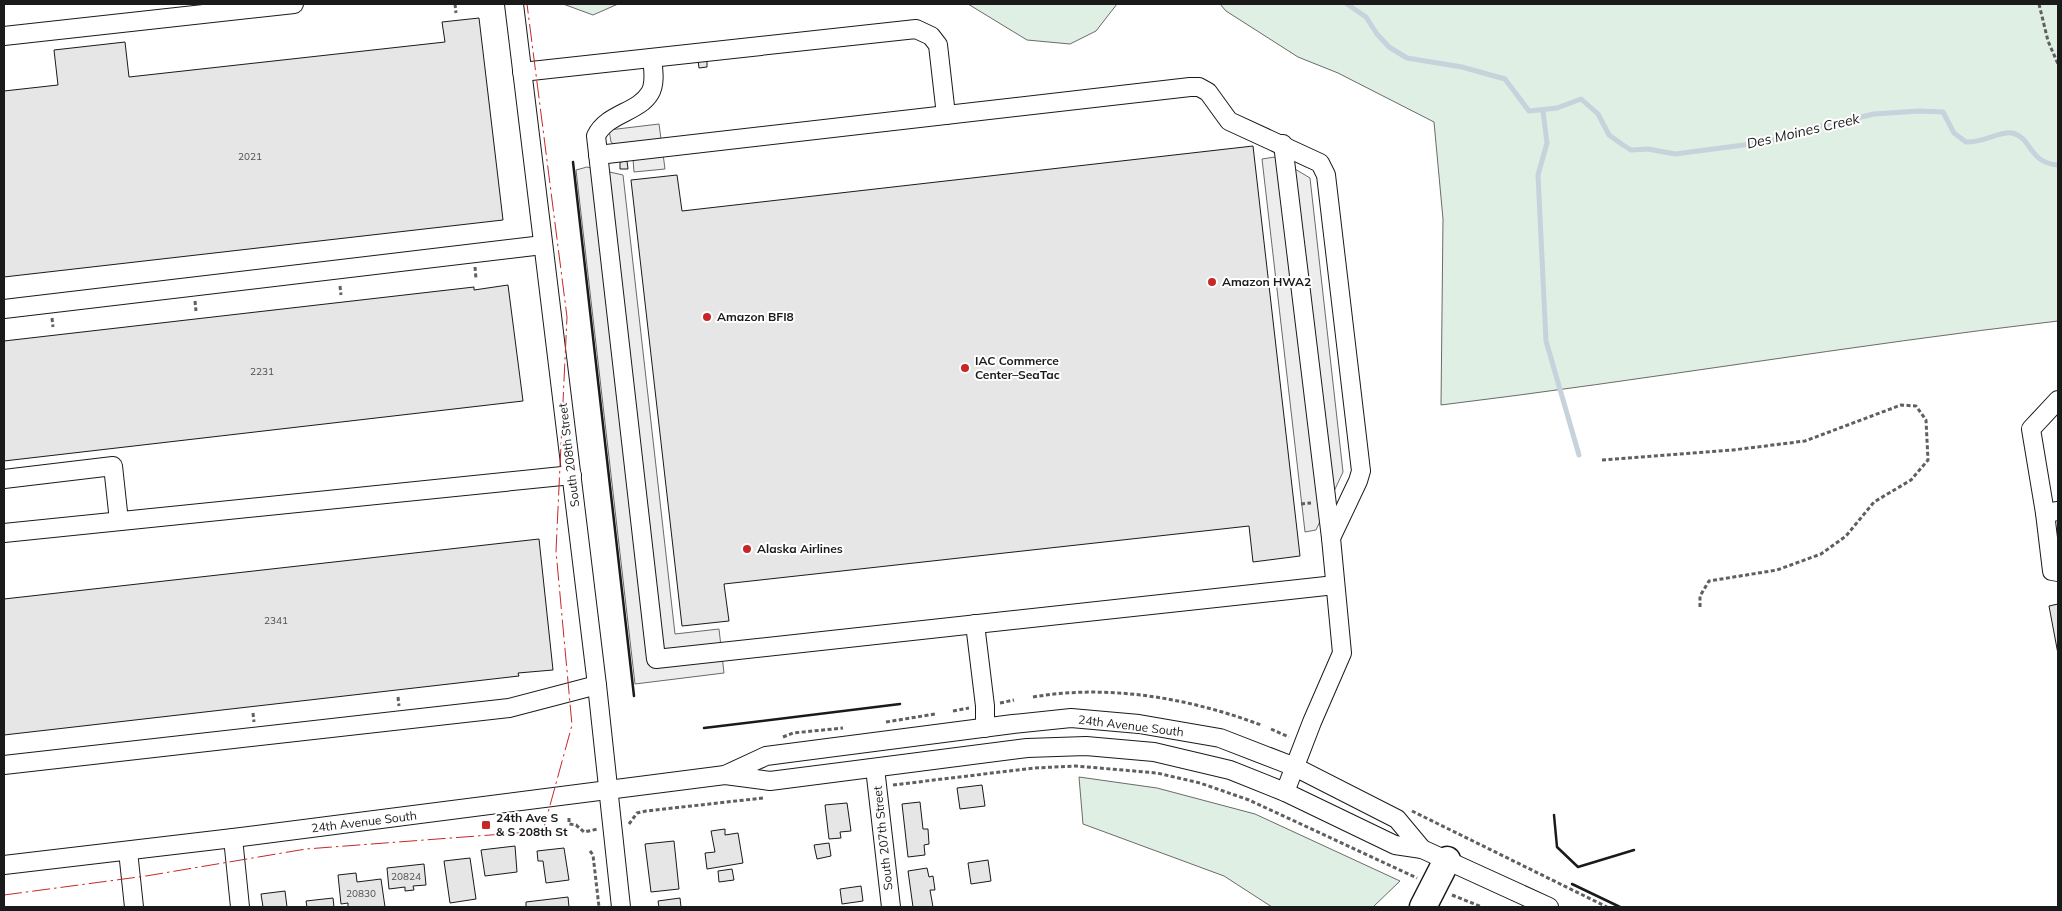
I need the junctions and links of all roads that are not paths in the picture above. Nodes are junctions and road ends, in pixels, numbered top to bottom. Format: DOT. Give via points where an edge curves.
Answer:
graph roads {
  1 [pos="294,4"];
  2 [pos="514,4"];
  3 [pos="4,36"];
  4 [pos="652,58"];
  5 [pos="522,72"];
  6 [pos="946,115"];
  7 [pos="1282,144"];
  8 [pos="598,155"];
  9 [pos="543,245"];
  10 [pos="4,309"];
  11 [pos="2058,400"];
  12 [pos="572,475"];
  13 [pos="4,479"];
  14 [pos="2051,512"];
  15 [pos="119,521"];
  16 [pos="4,533"];
  17 [pos="1331,538"];
  18 [pos="2058,572"];
  19 [pos="1335,585"];
  20 [pos="975,624"];
  21 [pos="597,684"];
  22 [pos="985,728"];
  23 [pos="4,765"];
  24 [pos="1295,767"];
  25 [pos="875,768"];
  26 [pos="725,775"];
  27 [pos="609,790"];
  28 [pos="1285,792"];
  29 [pos="233,838"];
  30 [pos="1422,849"];
  31 [pos="128,851"];
  32 [pos="1447,860"];
  33 [pos="4,865"];
  34 [pos="1429,897"];
  35 [pos="134,907"];
  36 [pos="240,907"];
  37 [pos="621,907"];
  38 [pos="891,907"];
  39 [pos="1550,907"];
  1 -- 3 [label="street"];
  2 -- 5 [label="street, South 208th Street"];
  4 -- 5 [label="street"];
  4 -- 6 [label="street" via="916,29 931,36 938,45"];
  4 -- 8 [label="street" via="654,78 651,92 641,102 601,126 596,136"];
  5 -- 9 [label="street, South 208th Street"];
  6 -- 7 [label="street" via="1199,87 1208,92 1229,121"];
  6 -- 8 [label="street"];
  7 -- 17 [label="street"];
  7 -- 17 [label="street" via="1320,163 1326,175 1331,205 1361,471"];
  8 -- 20 [label="street" via="656,658"];
  9 -- 10 [label="street"];
  9 -- 12 [label="street, South 208th Street"];
  11 -- 14 [label="street" via="2031,429"];
  12 -- 15 [label="street"];
  12 -- 21 [label="street, South 208th Street"];
  13 -- 15 [label="street" via="114,466"];
  14 -- 18 [label="street" via="2052,571"];
  15 -- 16 [label="street"];
  17 -- 19 [label="street"];
  19 -- 20 [label="street"];
  19 -- 24 [label="street" via="1342,653"];
  20 -- 22 [label="street"];
  21 -- 23 [label="street" via="509,708"];
  21 -- 27 [label="street, South 208th Street"];
  22 -- 24 [label="street, 24th Avenue South" via="1071,718 1139,724 1220,738"];
  22 -- 26 [label="street, 24th Avenue South" via="766,756"];
  24 -- 28 [label="street"];
  24 -- 30 [label="street, 24th Avenue South" via="1397,819"];
  25 -- 26 [label="street, 24th Avenue South" via="770,781"];
  25 -- 28 [label="street, 24th Avenue South" via="1028,748 1086,746 1154,752 1230,770"];
  25 -- 38 [label="street, South 207th Street"];
  26 -- 27 [label="street, 24th Avenue South"];
  27 -- 29 [label="street, 24th Avenue South"];
  27 -- 37 [label="street, South 208th Street"];
  28 -- 30 [label="street, 24th Avenue South" via="1395,845"];
  29 -- 31 [label="street, 24th Avenue South"];
  29 -- 36 [label="street"];
  30 -- 32 [label="street, 24th Avenue South"];
  31 -- 33 [label="street, 24th Avenue South"];
  31 -- 35 [label="street"];
  32 -- 34 [label="highway"];
  32 -- 39 [label="street, 24th Avenue South"];
}
